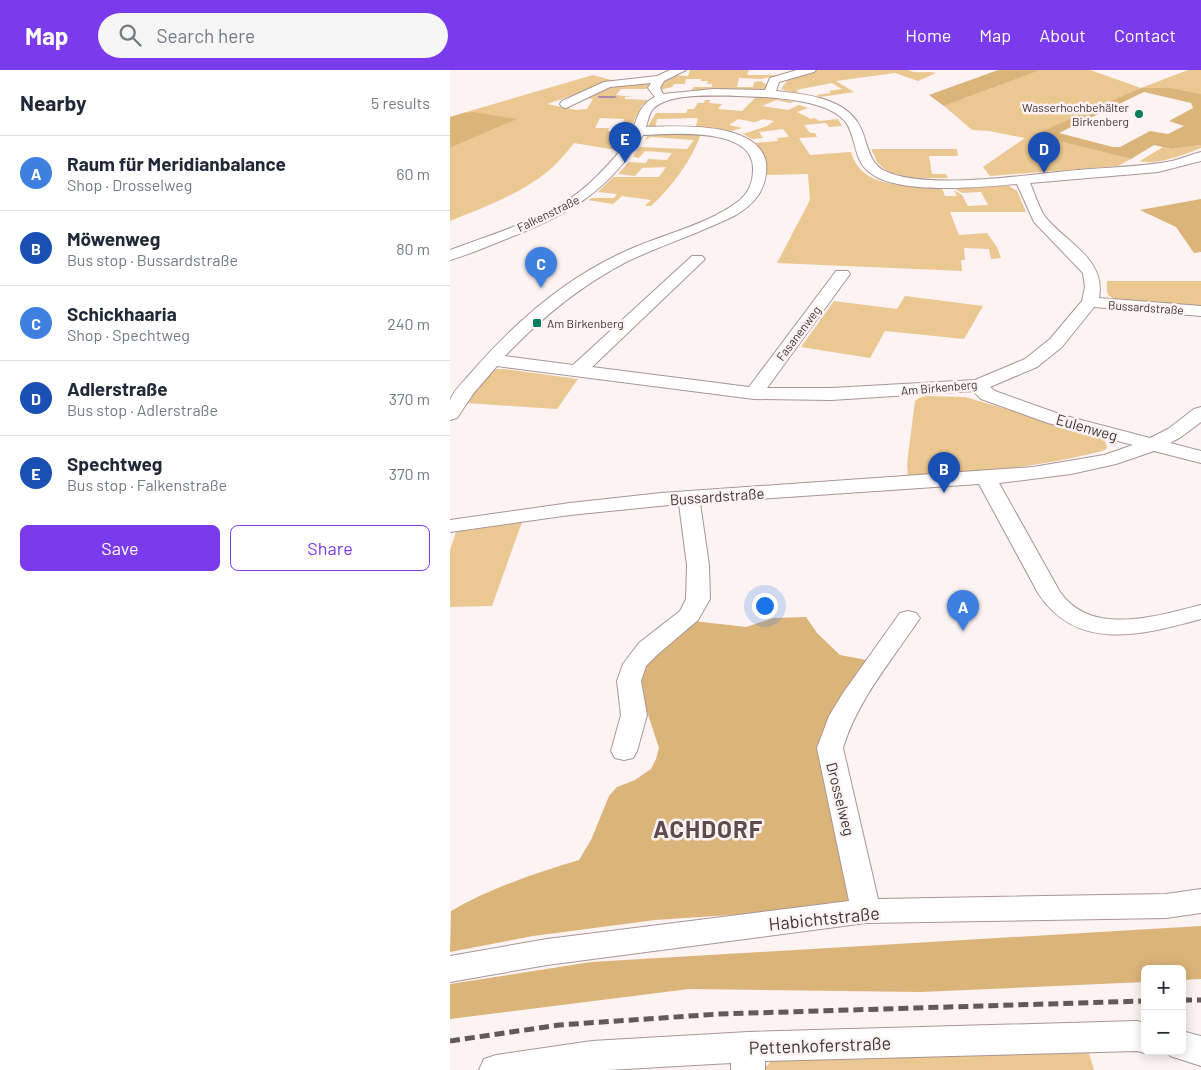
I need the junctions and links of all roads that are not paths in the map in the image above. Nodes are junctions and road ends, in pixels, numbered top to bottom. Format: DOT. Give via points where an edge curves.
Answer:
graph roads {
  1 [pos="680,70"];
  2 [pos="810,70"];
  3 [pos="658,80"];
  4 [pos="769,94"];
  5 [pos="661,98"];
  6 [pos="566,104"];
  7 [pos="638,131"];
  8 [pos="1201,156"];
  9 [pos="1022,180"];
  10 [pos="450,255"];
  11 [pos="697,259"];
  12 [pos="842,274"];
  13 [pos="1090,302"];
  14 [pos="1201,311"];
  15 [pos="492,360"];
  16 [pos="577,371"];
  17 [pos="978,385"];
  18 [pos="754,393"];
  19 [pos="453,404"];
  20 [pos="1201,413"];
  21 [pos="1152,445"];
  22 [pos="1201,457"];
  23 [pos="986,478"];
  24 [pos="689,497"];
  25 [pos="450,526"];
  26 [pos="1201,612"];
  27 [pos="908,618"];
  28 [pos="624,751"];
  29 [pos="1201,901"];
  30 [pos="866,911"];
  31 [pos="450,969"];
  32 [pos="1141,1037"];
  33 [pos="1186,1047"];
  34 [pos="1201,1050"];
  35 [pos="748,1058"];
  36 [pos="496,1070"];
  1 -- 3 [label="street"];
  2 -- 4 [label="street" via="774,80"];
  3 -- 5 [label="street" via="654,88"];
  3 -- 6 [label="street" via="608,84"];
  4 -- 5 [label="street" via="698,93"];
  4 -- 9 [label="street" via="810,100 842,111 853,124 867,163 887,176 927,183"];
  5 -- 7 [label="street, Falkenstraße" via="647,109"];
  7 -- 10 [label="street, Falkenstraße" via="600,181 576,200 519,228"];
  7 -- 15 [label="street" via="708,132 739,137 754,150 760,162 755,193 719,218 637,252 593,276 528,322"];
  8 -- 9 [label="street" via="1167,165"];
  9 -- 13 [label="street" via="1039,219 1091,274"];
  11 -- 16 [label="street"];
  12 -- 18 [label="street, Fasanenweg"];
  13 -- 14 [label="street, Bussardstraße"];
  13 -- 17 [label="street, Am Birkenberg" via="1056,343 1031,363"];
  15 -- 16 [label="street, Am Birkenberg"];
  15 -- 19 [label="street"];
  16 -- 18 [label="street, Am Birkenberg"];
  17 -- 18 [label="street, Am Birkenberg" via="831,394"];
  17 -- 21 [label="street, Eulenweg" via="982,392 995,398 1055,419"];
  20 -- 21 [label="street, Bussardstraße" via="1175,433"];
  21 -- 22 [label="street, Eulenweg"];
  21 -- 23 [label="street, Bussardstraße" via="1076,467"];
  23 -- 24 [label="street, Bussardstraße"];
  23 -- 26 [label="street" via="1061,609 1090,623 1115,626 1150,625"];
  24 -- 25 [label="street, Bussardstraße" via="549,511"];
  24 -- 28 [label="street" via="698,565 698,599 690,615 648,649 635,664 629,681 634,715"];
  27 -- 30 [label="street, Drosselweg" via="848,707 832,736 830,748"];
  29 -- 30 [label="street, Habichtstraße" via="1166,906"];
  30 -- 31 [label="street, Habichtstraße" via="547,952"];
  32 -- 35 [label="street, Pettenkoferstraße"];
  33 -- 34 [label="street"];
  35 -- 36 [label="street, Pettenkoferstraße" via="592,1056"];
}
